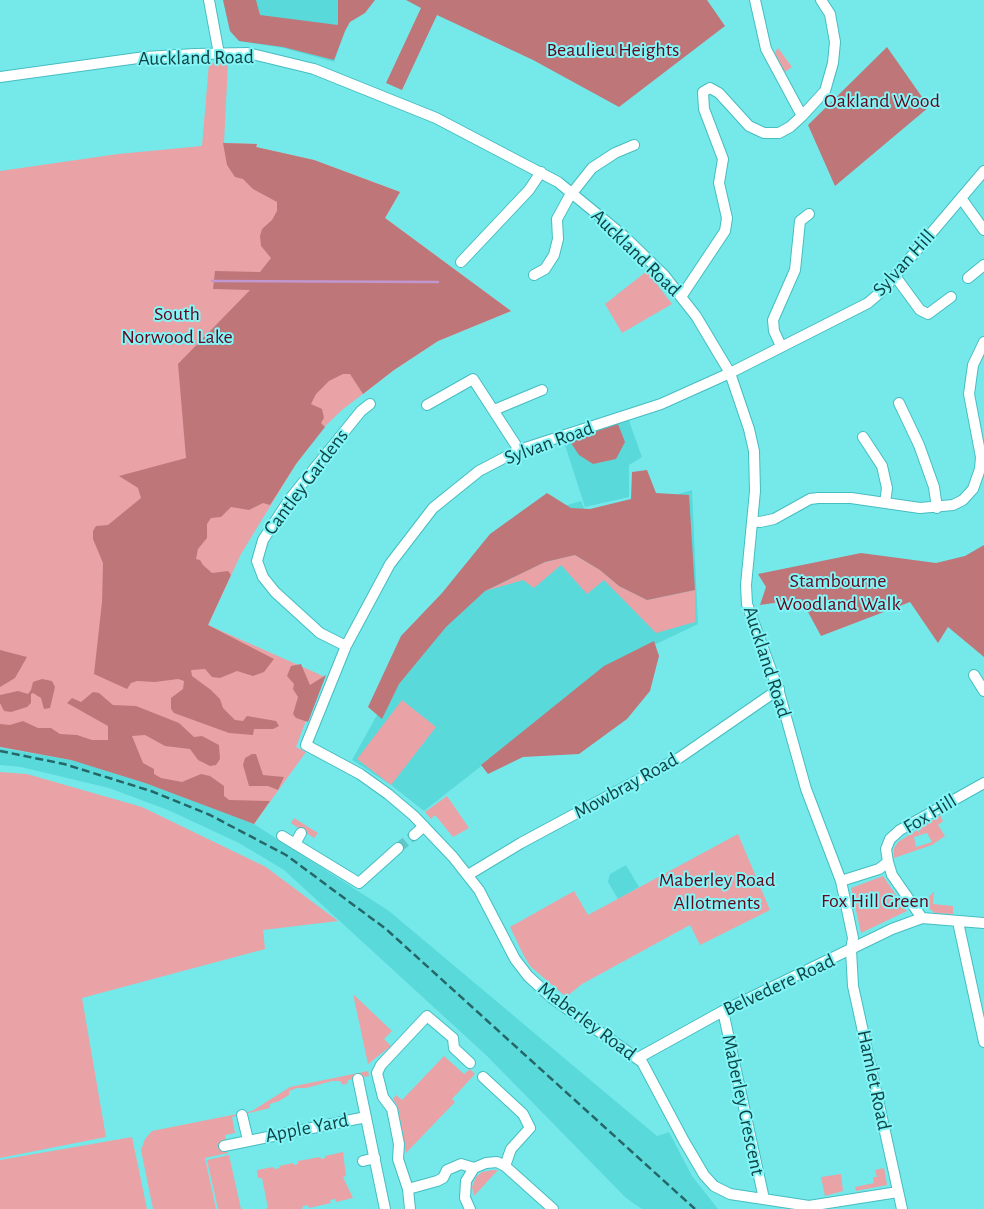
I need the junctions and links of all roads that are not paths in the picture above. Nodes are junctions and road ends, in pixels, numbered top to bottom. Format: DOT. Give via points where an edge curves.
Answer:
graph roads {
  1 [pos="209,0"];
  2 [pos="755,0"];
  3 [pos="821,0"];
  4 [pos="219,54"];
  5 [pos="0,77"];
  6 [pos="802,116"];
  7 [pos="634,145"];
  8 [pos="984,171"];
  9 [pos="541,172"];
  10 [pos="572,193"];
  11 [pos="961,198"];
  12 [pos="808,214"];
  13 [pos="984,230"];
  14 [pos="460,262"];
  15 [pos="984,265"];
  16 [pos="534,275"];
  17 [pos="895,276"];
  18 [pos="968,278"];
  19 [pos="682,296"];
  20 [pos="951,297"];
  21 [pos="984,342"];
  22 [pos="781,346"];
  23 [pos="730,373"];
  24 [pos="542,390"];
  25 [pos="899,403"];
  26 [pos="370,404"];
  27 [pos="427,405"];
  28 [pos="494,410"];
  29 [pos="862,437"];
  30 [pos="519,450"];
  31 [pos="885,503"];
  32 [pos="937,508"];
  33 [pos="752,521"];
  34 [pos="346,646"];
  35 [pos="974,675"];
  36 [pos="779,689"];
  37 [pos="984,691"];
  38 [pos="306,745"];
  39 [pos="984,783"];
  40 [pos="424,826"];
  41 [pos="301,833"];
  42 [pos="414,835"];
  43 [pos="282,836"];
  44 [pos="295,844"];
  45 [pos="398,848"];
  46 [pos="888,862"];
  47 [pos="468,875"];
  48 [pos="841,881"];
  49 [pos="922,918"];
  50 [pos="958,922"];
  51 [pos="984,924"];
  52 [pos="851,950"];
  53 [pos="723,1011"];
  54 [pos="984,1042"];
  55 [pos="638,1058"];
  56 [pos="470,1063"];
  57 [pos="483,1077"];
  58 [pos="358,1079"];
  59 [pos="242,1115"];
  60 [pos="366,1117"];
  61 [pos="248,1140"];
  62 [pos="224,1146"];
  63 [pos="375,1158"];
  64 [pos="363,1161"];
  65 [pos="505,1166"];
  66 [pos="474,1168"];
  67 [pos="408,1189"];
  68 [pos="898,1192"];
  69 [pos="764,1199"];
  70 [pos="385,1209"];
  71 [pos="410,1209"];
  72 [pos="470,1209"];
  73 [pos="553,1209"];
  74 [pos="902,1209"];
  1 -- 4 [label="street"];
  2 -- 6 [label="street" via="766,49"];
  3 -- 6 [label="street" via="830,14 835,42 834,63 826,91"];
  4 -- 5 [label="street, Auckland Road" via="145,58"];
  4 -- 9 [label="street, Auckland Road" via="248,53 314,69 436,118"];
  6 -- 19 [label="street" via="779,133 764,133 749,126 719,93 710,88 703,92 704,109 723,160 719,183 727,218 725,231"];
  7 -- 10 [label="street" via="615,152 592,168"];
  8 -- 11 [label="street, Sylvan Hill"];
  9 -- 10 [label="street, Auckland Road"];
  9 -- 14 [label="street" via="529,190"];
  10 -- 16 [label="street" via="557,219 558,239 554,255 545,270"];
  10 -- 19 [label="street, Auckland Road" via="630,242"];
  11 -- 13 [label="street"];
  11 -- 17 [label="street, Sylvan Hill"];
  12 -- 22 [label="street" via="800,221 795,270 773,320 774,332"];
  15 -- 18 [label="street"];
  17 -- 20 [label="street" via="920,310 928,314"];
  17 -- 22 [label="street, Sylvan Hill" via="868,303"];
  19 -- 23 [label="street, Auckland Road"];
  21 -- 32 [label="street" via="973,365 969,394 981,457 976,480 963,500"];
  22 -- 23 [label="street, Sylvan Hill"];
  23 -- 30 [label="street, Sylvan Road" via="661,404"];
  23 -- 33 [label="street, Auckland Road" via="754,451"];
  24 -- 28 [label="street"];
  25 -- 32 [label="street" via="934,487"];
  26 -- 34 [label="street, Cantley Gardens" via="288,500 263,540 257,561 263,577 275,592 320,633"];
  27 -- 28 [label="street" via="473,379"];
  28 -- 30 [label="street"];
  29 -- 31 [label="street" via="882,466 887,488"];
  30 -- 34 [label="street, Sylvan Road" via="479,472 433,508 392,560"];
  31 -- 32 [label="street"];
  31 -- 33 [label="street" via="851,498 810,499 774,519"];
  33 -- 36 [label="street, Auckland Road" via="746,596"];
  34 -- 38 [label="street, Sylvan Road"];
  35 -- 37 [label="street"];
  36 -- 47 [label="street, Mowbray Road" via="679,758"];
  36 -- 48 [label="street, Auckland Road" via="806,789"];
  38 -- 40 [label="street, Maberley Road" via="360,774"];
  39 -- 46 [label="street, Fox Hill" via="900,830 890,839 886,849"];
  40 -- 42 [label="street"];
  40 -- 47 [label="street, Maberley Road"];
  41 -- 44 [label="street"];
  43 -- 44 [label="street"];
  44 -- 45 [label="street" via="359,883"];
  46 -- 48 [label="street" via="879,869"];
  46 -- 49 [label="street" via="892,875"];
  47 -- 55 [label="street, Maberley Road" via="528,976 559,1003"];
  48 -- 52 [label="street, Auckland Road" via="854,938"];
  49 -- 50 [label="street, Belvedere Road"];
  49 -- 52 [label="street, Belvedere Road"];
  50 -- 51 [label="street, Belvedere Road"];
  50 -- 54 [label="street"];
  52 -- 53 [label="street, Belvedere Road"];
  52 -- 68 [label="street, Hamlet Road" via="853,986"];
  53 -- 55 [label="street, Belvedere Road"];
  53 -- 69 [label="street, Maberley Crescent"];
  55 -- 69 [label="street, Maberley Road" via="704,1175 723,1191"];
  56 -- 67 [label="street" via="454,1048 453,1038 427,1016 377,1072 382,1097 392,1109 399,1144 398,1159"];
  57 -- 65 [label="street" via="523,1114 530,1128 511,1149"];
  58 -- 60 [label="street, Apple Yard"];
  59 -- 61 [label="street, Apple Yard"];
  60 -- 61 [label="street, Apple Yard"];
  60 -- 63 [label="street, Apple Yard"];
  61 -- 62 [label="street, Apple Yard"];
  63 -- 64 [label="street"];
  63 -- 70 [label="street, Apple Yard"];
  65 -- 66 [label="street" via="497,1162"];
  65 -- 73 [label="street"];
  66 -- 67 [label="street" via="461,1164 448,1170 437,1181"];
  66 -- 72 [label="street" via="466,1182 465,1198"];
  67 -- 71 [label="street"];
  68 -- 69 [label="street, Maberley Road" via="809,1206"];
  68 -- 74 [label="street, Hamlet Road"];
}
